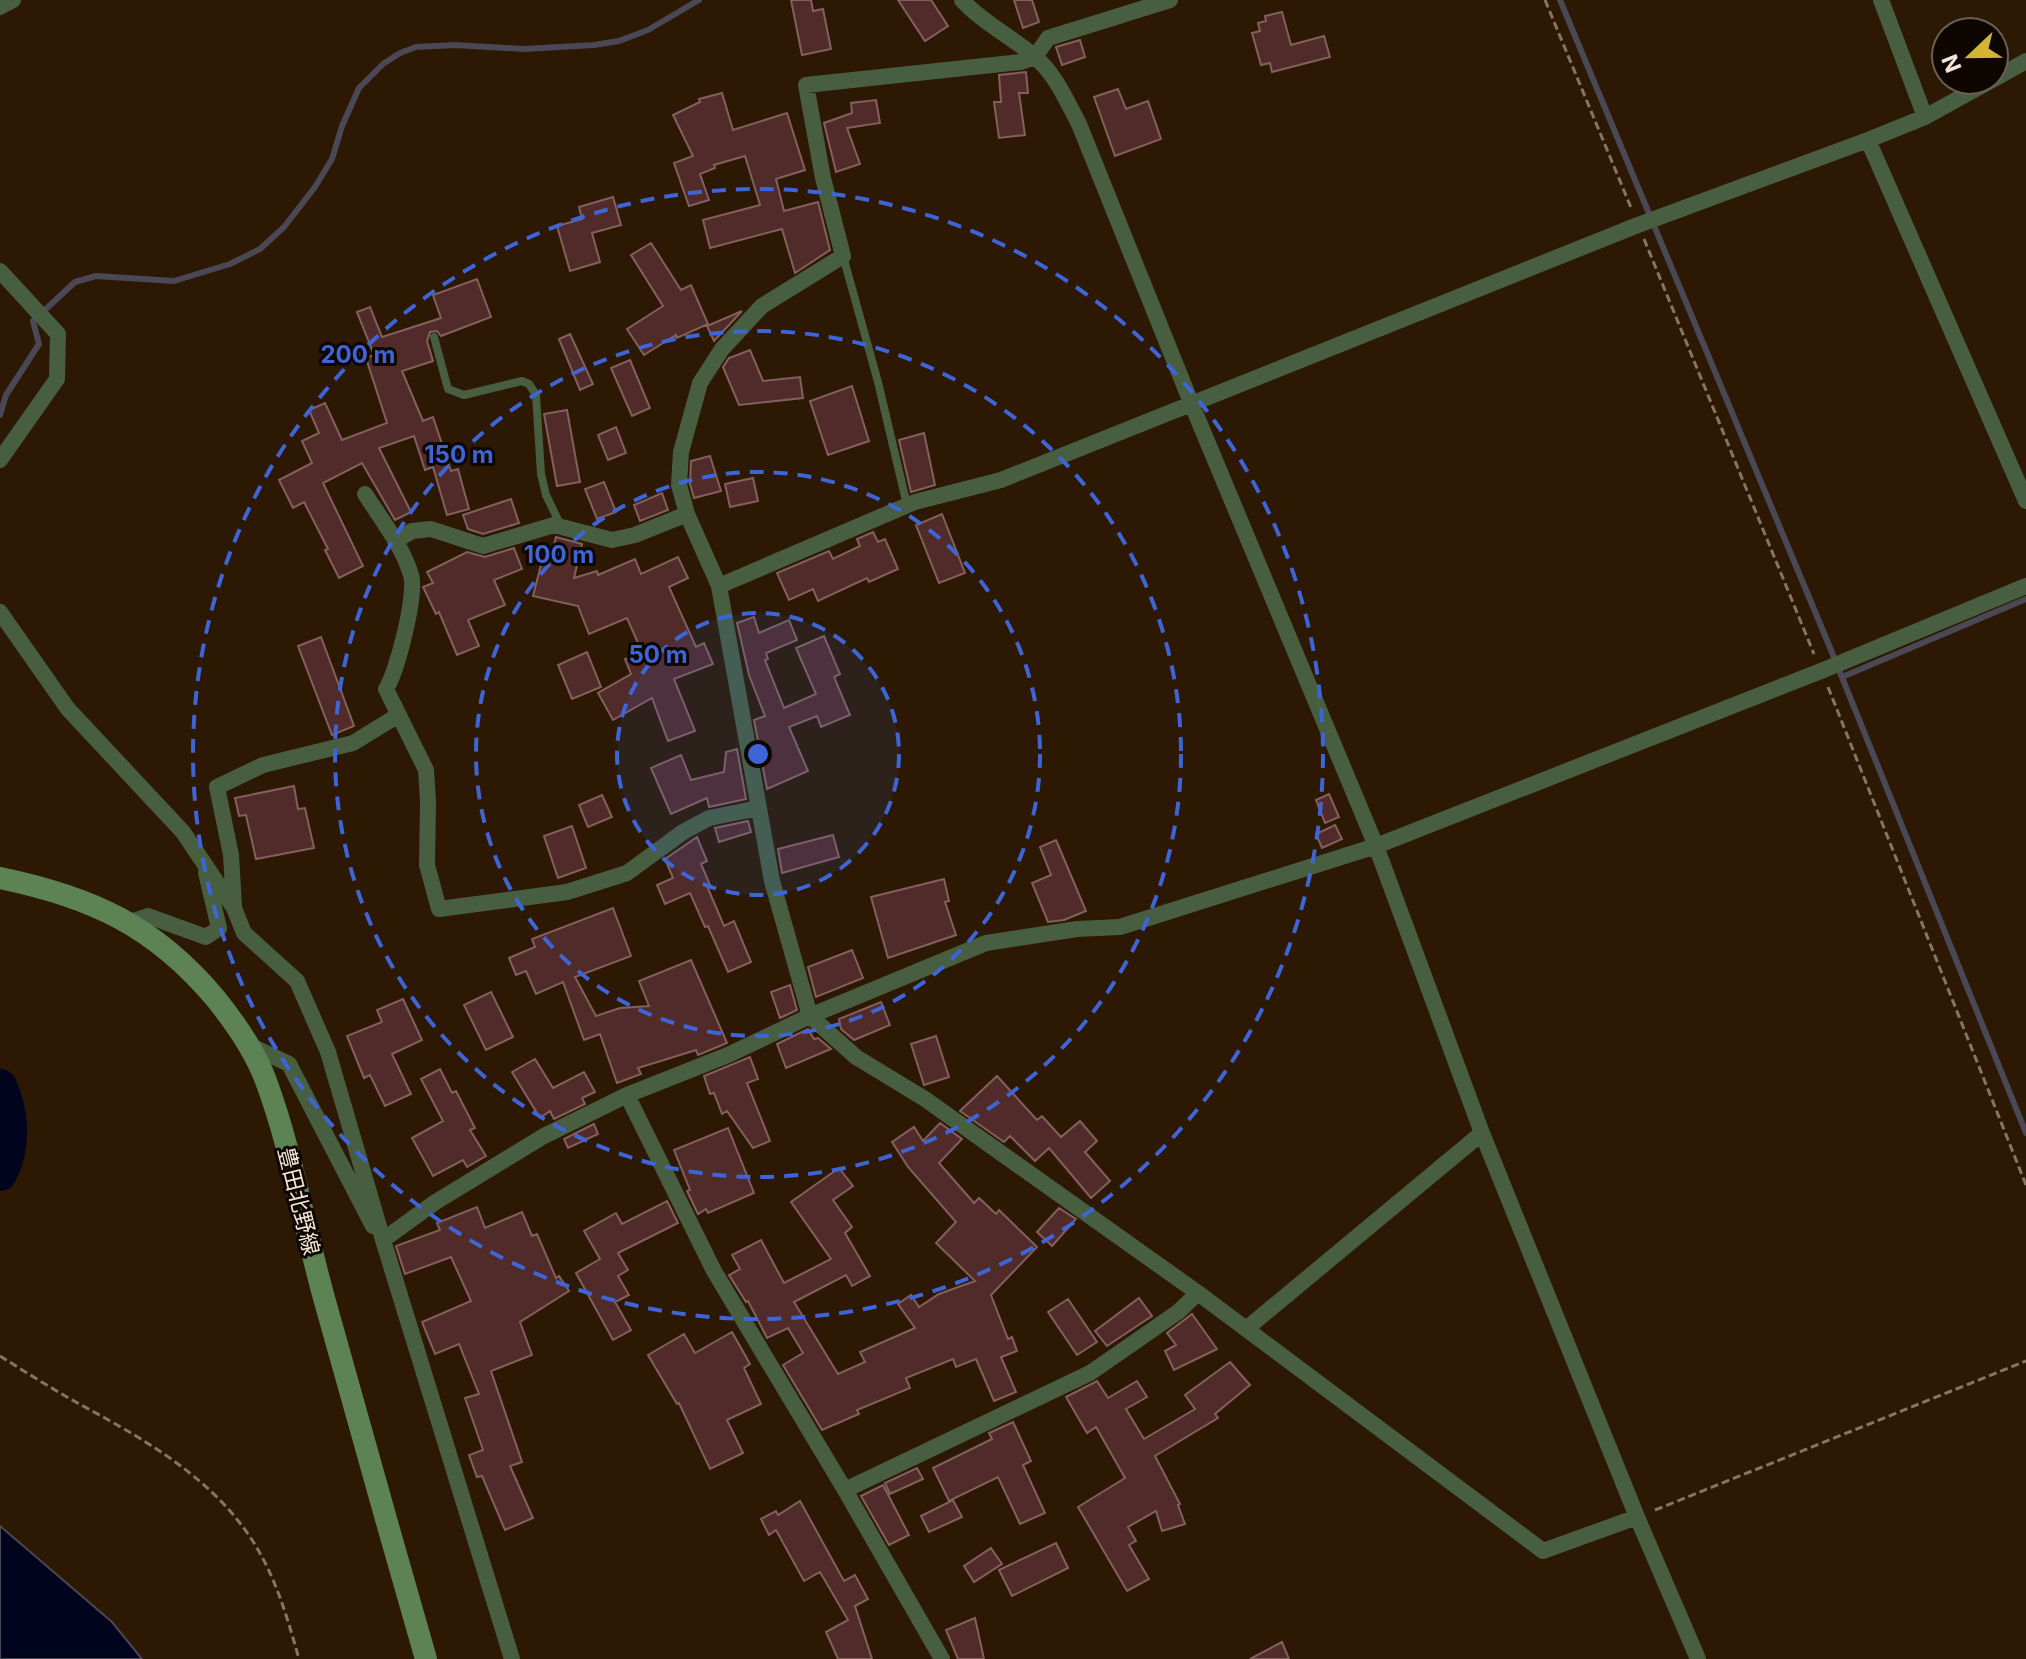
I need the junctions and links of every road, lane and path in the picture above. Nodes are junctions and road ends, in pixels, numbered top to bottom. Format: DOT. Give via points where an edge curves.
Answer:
graph roads {
  1 [pos="13,0"];
  2 [pos="962,0"];
  3 [pos="1170,0"];
  4 [pos="1545,0"];
  5 [pos="1881,0"];
  6 [pos="0,7"];
  7 [pos="1035,57"];
  8 [pos="1963,96"];
  9 [pos="1925,117"];
  10 [pos="1868,140"];
  11 [pos="1638,225"];
  12 [pos="843,256"];
  13 [pos="0,271"];
  14 [pos="434,337"];
  15 [pos="1192,405"];
  16 [pos="0,460"];
  17 [pos="365,494"];
  18 [pos="2026,501"];
  19 [pos="907,505"];
  20 [pos="687,514"];
  21 [pos="562,527"];
  22 [pos="395,541"];
  23 [pos="719,586"];
  24 [pos="2026,586"];
  25 [pos="0,612"];
  26 [pos="1821,671"];
  27 [pos="397,716"];
  28 [pos="759,808"];
  29 [pos="1376,846"];
  30 [pos="203,860"];
  31 [pos="0,878"];
  32 [pos="234,908"];
  33 [pos="130,922"];
  34 [pos="810,1016"];
  35 [pos="249,1045"];
  36 [pos="627,1095"];
  37 [pos="1482,1133"];
  38 [pos="2026,1185"];
  39 [pos="383,1240"];
  40 [pos="1198,1293"];
  41 [pos="1246,1329"];
  42 [pos="0,1356"];
  43 [pos="2026,1361"];
  44 [pos="845,1490"];
  45 [pos="1637,1517"];
  46 [pos="299,1659"];
  47 [pos="426,1659"];
  48 [pos="512,1659"];
  49 [pos="942,1659"];
  50 [pos="1698,1659"];
  1 -- 6 [label="street"];
  2 -- 7 [label="street"];
  3 -- 7 [label="street" via="1048,38"];
  4 -- 11 [label="path"];
  5 -- 9 [label="street"];
  7 -- 12 [label="street" via="806,85"];
  7 -- 15 [label="street" via="1056,81 1079,124"];
  8 -- 9 [label="street"];
  9 -- 10 [label="street"];
  10 -- 11 [label="street"];
  10 -- 18 [label="street"];
  11 -- 15 [label="street"];
  11 -- 26 [label="path"];
  12 -- 19 [label="lane"];
  12 -- 20 [label="street" via="762,306 736,331 700,383 681,452 679,485"];
  13 -- 16 [label="street" via="58,334 57,379"];
  14 -- 21 [label="lane" via="448,389 464,395 522,381 529,384 536,395 541,474"];
  15 -- 19 [label="street" via="1001,480"];
  15 -- 29 [label="street"];
  17 -- 22 [label="street"];
  19 -- 23 [label="street"];
  20 -- 21 [label="street" via="612,540"];
  20 -- 23 [label="street"];
  21 -- 22 [label="street" via="483,546 431,529 412,531"];
  22 -- 27 [label="street" via="412,577 394,677 386,689"];
  23 -- 28 [label="street"];
  24 -- 26 [label="street"];
  25 -- 30 [label="street" via="68,709"];
  26 -- 29 [label="street"];
  26 -- 38 [label="path"];
  27 -- 28 [label="street" via="426,770 427,865 439,909 567,892 627,873 709,818"];
  27 -- 32 [label="street" via="353,743 263,765 217,787 231,855"];
  28 -- 34 [label="street" via="772,881"];
  29 -- 34 [label="street" via="1120,927 986,943"];
  29 -- 37 [label="street"];
  30 -- 32 [label="street"];
  30 -- 33 [label="street" via="219,928 206,937 148,916"];
  31 -- 33 [label="main road, 豊田北野線" via="41,886"];
  32 -- 39 [label="street" via="244,933 297,981 328,1052"];
  33 -- 35 [label="main road, 豊田北野線" via="191,969"];
  34 -- 36 [label="street"];
  34 -- 40 [label="street" via="856,1057 925,1099"];
  35 -- 39 [label="street" via="289,1064 366,1218"];
  35 -- 47 [label="main road, 豊田北野線" via="277,1115"];
  36 -- 39 [label="street" via="544,1136"];
  36 -- 44 [label="street" via="714,1271"];
  37 -- 41 [label="street"];
  37 -- 45 [label="street"];
  39 -- 48 [label="street"];
  40 -- 41 [label="street"];
  40 -- 44 [label="street" via="1090,1373"];
  41 -- 45 [label="street" via="1543,1551"];
  42 -- 46 [label="path" via="135,1434 221,1501 249,1535 271,1576"];
  43 -- 45 [label="path"];
  44 -- 49 [label="street"];
  45 -- 50 [label="street"];
}
